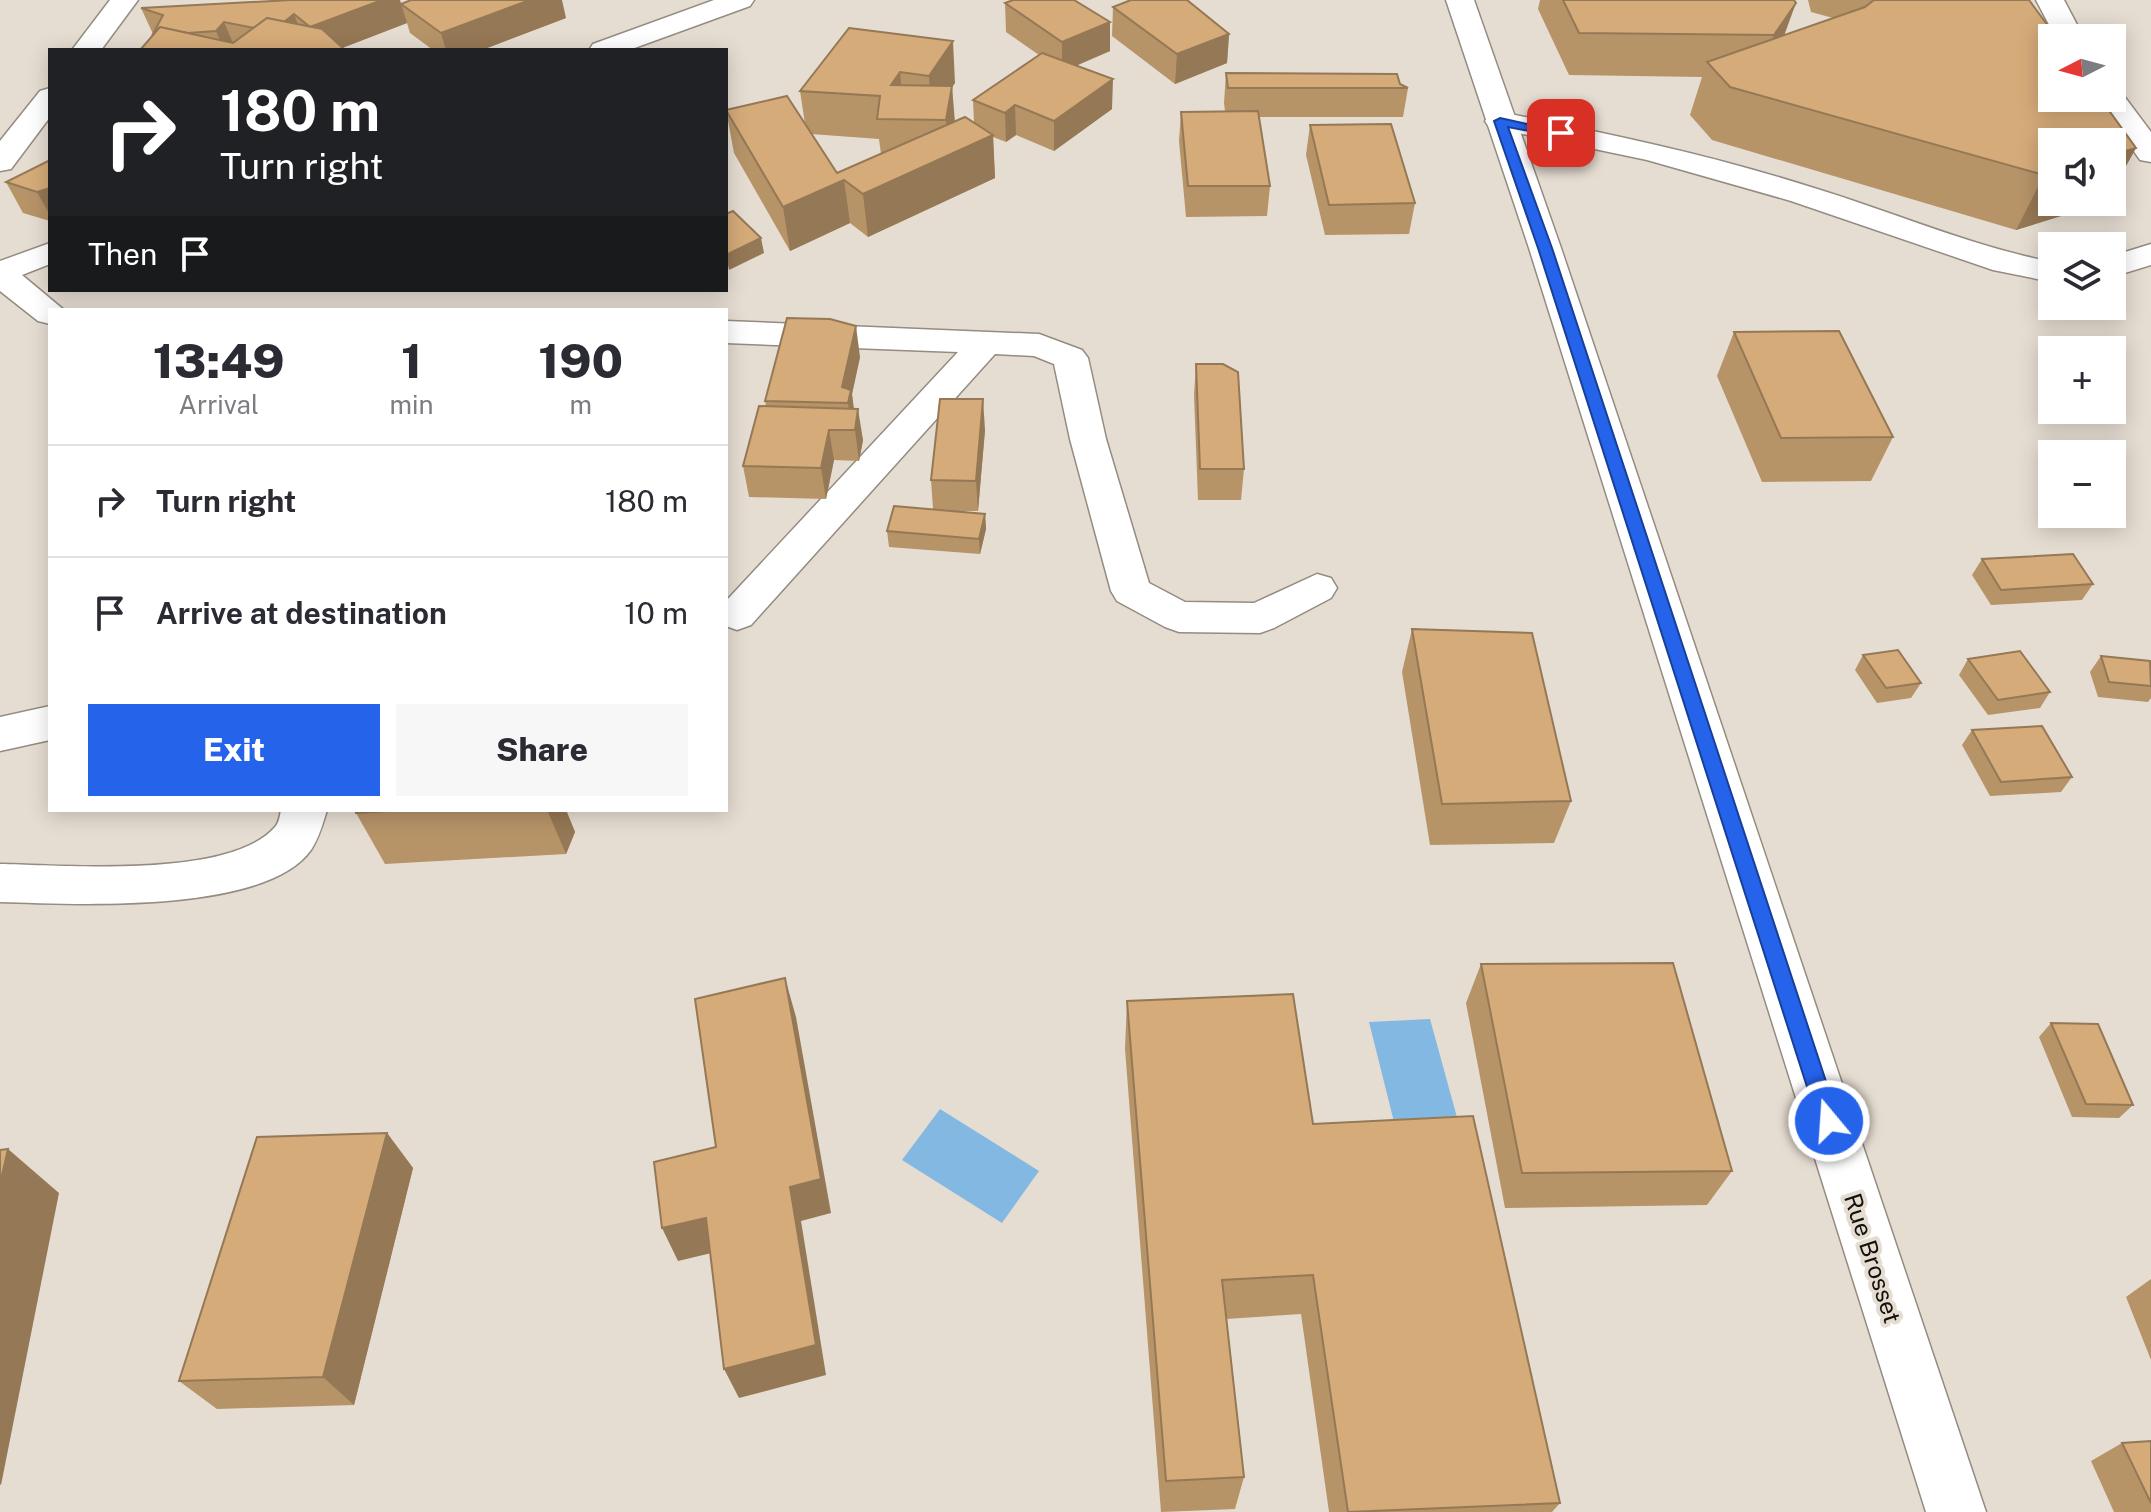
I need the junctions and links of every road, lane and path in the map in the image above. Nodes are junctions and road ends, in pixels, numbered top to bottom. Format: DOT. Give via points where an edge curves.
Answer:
graph roads {
  1 [pos="124,0"];
  2 [pos="740,0"];
  3 [pos="1460,0"];
  4 [pos="2050,0"];
  5 [pos="2063,24"];
  6 [pos="88,48"];
  7 [pos="608,48"];
  8 [pos="48,100"];
  9 [pos="2121,112"];
  10 [pos="1500,121"];
  11 [pos="2151,153"];
  12 [pos="0,162"];
  13 [pos="48,254"];
  14 [pos="2151,254"];
  15 [pos="2126,262"];
  16 [pos="2038,269"];
  17 [pos="0,273"];
  18 [pos="48,312"];
  19 [pos="728,332"];
  20 [pos="987,342"];
  21 [pos="1317,588"];
  22 [pos="737,615"];
  23 [pos="48,723"];
  24 [pos="0,734"];
  25 [pos="303,812"];
  26 [pos="0,883"];
  27 [pos="1956,1512"];
  1 -- 6 [label="main road"];
  2 -- 7 [label="main road"];
  3 -- 10 [label="main road, Rue Brosset"];
  4 -- 5 [label="main road"];
  8 -- 12 [label="main road"];
  9 -- 11 [label="main road"];
  10 -- 16 [label="main road" via="1652,152"];
  10 -- 27 [label="main road, Rue Brosset"];
  13 -- 17 [label="main road"];
  14 -- 15 [label="main road"];
  17 -- 18 [label="main road"];
  19 -- 20 [label="main road"];
  20 -- 21 [label="main road" via="1039,345 1070,358 1131,591 1179,617 1260,618"];
  20 -- 22 [label="main road"];
  23 -- 24 [label="main road"];
  25 -- 26 [label="main road" via="295,837 267,858 229,874 189,882"];
}
